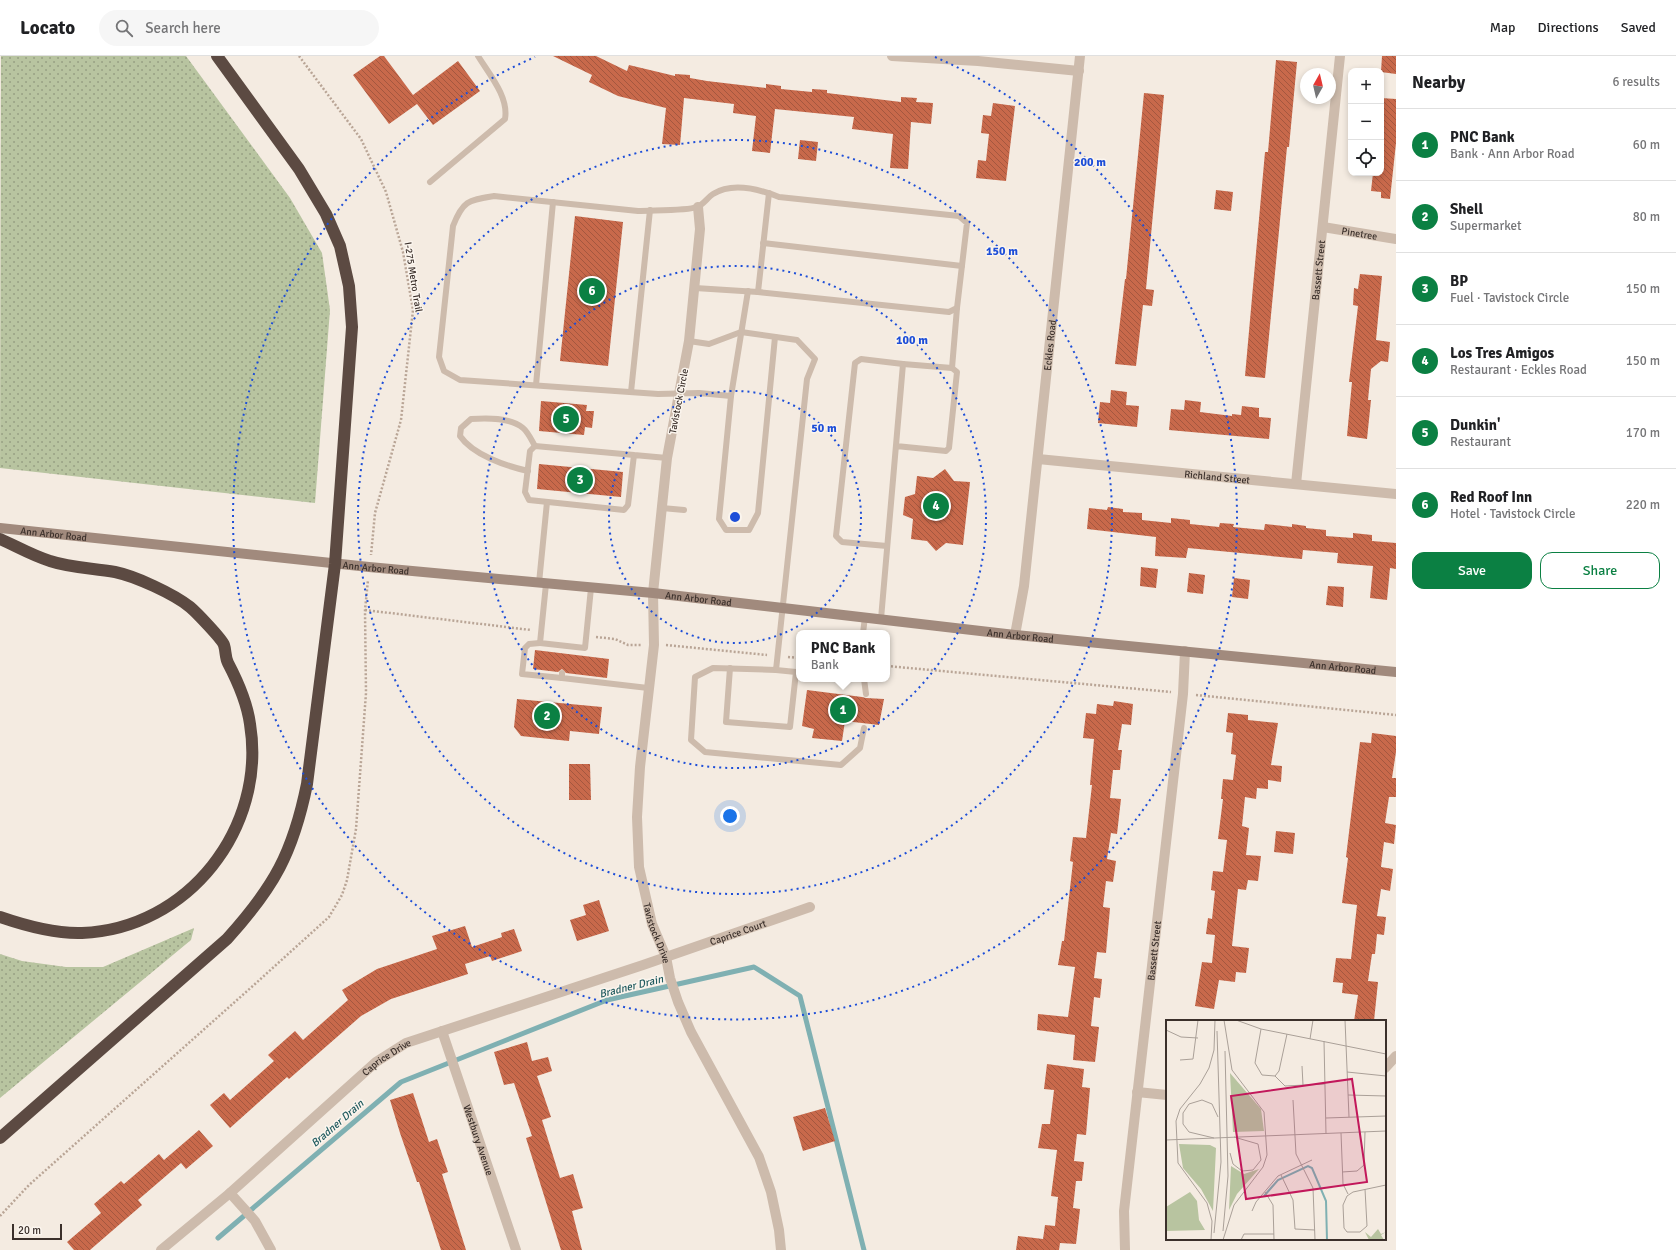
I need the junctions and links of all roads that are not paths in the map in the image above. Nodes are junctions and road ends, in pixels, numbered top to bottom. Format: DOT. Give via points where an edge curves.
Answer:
graph roads {
  1 [pos="217,56"];
  2 [pos="478,56"];
  3 [pos="892,56"];
  4 [pos="1080,56"];
  5 [pos="1340,56"];
  6 [pos="1079,71"];
  7 [pos="430,182"];
  8 [pos="769,193"];
  9 [pos="553,202"];
  10 [pos="698,208"];
  11 [pos="650,210"];
  12 [pos="1323,227"];
  13 [pos="1396,239"];
  14 [pos="763,243"];
  15 [pos="962,266"];
  16 [pos="695,288"];
  17 [pos="748,292"];
  18 [pos="758,292"];
  19 [pos="957,308"];
  20 [pos="741,332"];
  21 [pos="775,337"];
  22 [pos="689,341"];
  23 [pos="903,364"];
  24 [pos="952,368"];
  25 [pos="536,385"];
  26 [pos="631,392"];
  27 [pos="679,393"];
  28 [pos="731,396"];
  29 [pos="536,446"];
  30 [pos="896,446"];
  31 [pos="634,455"];
  32 [pos="667,458"];
  33 [pos="1038,459"];
  34 [pos="528,471"];
  35 [pos="1296,484"];
  36 [pos="1396,494"];
  37 [pos="548,502"];
  38 [pos="662,508"];
  39 [pos="684,510"];
  40 [pos="0,528"];
  41 [pos="0,539"];
  42 [pos="887,546"];
  43 [pos="336,564"];
  44 [pos="542,584"];
  45 [pos="591,588"];
  46 [pos="653,593"];
  47 [pos="783,608"];
  48 [pos="864,617"];
  49 [pos="881,619"];
  50 [pos="864,630"];
  51 [pos="1016,634"];
  52 [pos="540,643"];
  53 [pos="564,646"];
  54 [pos="1185,651"];
  55 [pos="564,653"];
  56 [pos="730,668"];
  57 [pos="776,670"];
  58 [pos="1396,672"];
  59 [pos="864,682"];
  60 [pos="648,688"];
  61 [pos="866,694"];
  62 [pos="864,728"];
  63 [pos="810,907"];
  64 [pos="0,917"];
  65 [pos="666,957"];
  66 [pos="442,1030"];
  67 [pos="1396,1056"];
  68 [pos="1386,1067"];
  69 [pos="1137,1092"];
  70 [pos="1166,1095"];
  71 [pos="0,1138"];
  72 [pos="230,1193"];
  73 [pos="161,1250"];
  74 [pos="271,1250"];
  75 [pos="516,1250"];
  76 [pos="781,1250"];
  77 [pos="1125,1250"];
  1 -- 43 [label="highway" via="299,169 326,214 346,266 350,286 352,327"];
  2 -- 7 [label="lane" via="501,95 507,110 505,119"];
  3 -- 6 [label="street"];
  4 -- 6 [label="street, Eckles Road"];
  5 -- 12 [label="street, Bassett Street"];
  6 -- 33 [label="street, Eckles Road"];
  8 -- 10 [label="lane" via="761,190 725,188 712,194"];
  8 -- 14 [label="lane"];
  8 -- 15 [label="lane" via="779,197 959,216 966,223"];
  9 -- 11 [label="lane"];
  9 -- 25 [label="lane"];
  9 -- 25 [label="lane" via="494,196 471,200 459,210 453,226 439,357 444,371 460,380"];
  10 -- 11 [label="lane"];
  10 -- 16 [label="street, Tavistock Circle" via="700,229"];
  11 -- 26 [label="lane"];
  12 -- 13 [label="street, Pinetree"];
  12 -- 35 [label="street, Bassett Street"];
  14 -- 15 [label="lane"];
  14 -- 18 [label="lane"];
  15 -- 19 [label="lane"];
  16 -- 17 [label="lane"];
  16 -- 22 [label="street, Tavistock Circle"];
  17 -- 18 [label="lane"];
  17 -- 20 [label="lane"];
  18 -- 19 [label="lane" via="949,312"];
  19 -- 24 [label="lane"];
  20 -- 21 [label="lane"];
  20 -- 22 [label="lane" via="709,344"];
  20 -- 28 [label="lane"];
  21 -- 28 [label="lane" via="758,513 749,530 726,530 719,519"];
  21 -- 47 [label="lane" via="797,340 815,359 807,379"];
  22 -- 27 [label="street, Tavistock Circle"];
  23 -- 24 [label="lane"];
  23 -- 30 [label="lane"];
  23 -- 42 [label="lane" via="861,359 855,363 836,536 842,542"];
  24 -- 30 [label="lane" via="957,372 949,448 946,451"];
  25 -- 26 [label="lane"];
  26 -- 27 [label="lane"];
  27 -- 28 [label="lane"];
  27 -- 32 [label="street, Tavistock Circle"];
  29 -- 31 [label="lane"];
  29 -- 34 [label="lane" via="530,451"];
  29 -- 34 [label="lane" via="524,429 515,423 487,418 471,419 460,428 460,436 466,444 504,466"];
  30 -- 42 [label="lane"];
  31 -- 32 [label="lane"];
  31 -- 37 [label="lane" via="628,505 624,510"];
  32 -- 38 [label="street, Tavistock Circle"];
  33 -- 35 [label="street, Richland Street"];
  33 -- 51 [label="street, Eckles Road"];
  34 -- 37 [label="lane" via="526,492 529,500"];
  35 -- 36 [label="street, Richland Street"];
  37 -- 44 [label="lane"];
  38 -- 39 [label="lane"];
  38 -- 46 [label="street, Tavistock Circle"];
  40 -- 43 [label="main road, Ann Arbor Road"];
  41 -- 64 [label="highway" via="50,561 116,572 130,577 151,585 190,607 224,643 226,660 245,702 250,724 252,762 243,810 228,844 196,885 173,903 129,924 82,933 24,926"];
  42 -- 49 [label="lane"];
  43 -- 44 [label="main road, Ann Arbor Road"];
  43 -- 71 [label="highway" via="307,784 295,833 276,876 252,912 227,938"];
  44 -- 45 [label="main road, Ann Arbor Road"];
  44 -- 52 [label="lane"];
  45 -- 46 [label="main road, Ann Arbor Road"];
  45 -- 53 [label="lane" via="585,648"];
  46 -- 47 [label="main road, Ann Arbor Road"];
  46 -- 60 [label="street, Tavistock Drive" via="654,645"];
  47 -- 48 [label="main road, Ann Arbor Road"];
  47 -- 57 [label="lane"];
  48 -- 49 [label="main road, Ann Arbor Road"];
  48 -- 50 [label="lane"];
  49 -- 51 [label="main road, Ann Arbor Road"];
  51 -- 54 [label="main road, Ann Arbor Road"];
  52 -- 53 [label="lane"];
  52 -- 60 [label="lane" via="529,644 525,648 522,674 562,675"];
  53 -- 55 [label="lane"];
  54 -- 58 [label="main road, Ann Arbor Road"];
  54 -- 69 [label="street, Bassett Street" via="1183,694"];
  56 -- 57 [label="lane"];
  56 -- 57 [label="lane" via="726,722 790,727 796,672"];
  56 -- 62 [label="lane" via="713,668 695,677 691,740 705,752 841,765 860,748"];
  59 -- 61 [label="lane"];
  60 -- 65 [label="street, Tavistock Drive" via="637,817 639,867 652,924"];
  63 -- 65 [label="street, Caprice Court"];
  65 -- 66 [label="street, Caprice Drive"];
  65 -- 76 [label="street, Tavistock Drive" via="670,978 692,1032 759,1157 771,1192"];
  66 -- 72 [label="street, Caprice Drive" via="406,1043 376,1062"];
  66 -- 75 [label="street, Westbury Avenue"];
  67 -- 68 [label="street"];
  69 -- 70 [label="street"];
  69 -- 77 [label="street, Bassett Street" via="1124,1211"];
  72 -- 73 [label="street, Caprice Drive"];
  72 -- 74 [label="street" via="255,1221"];
}
